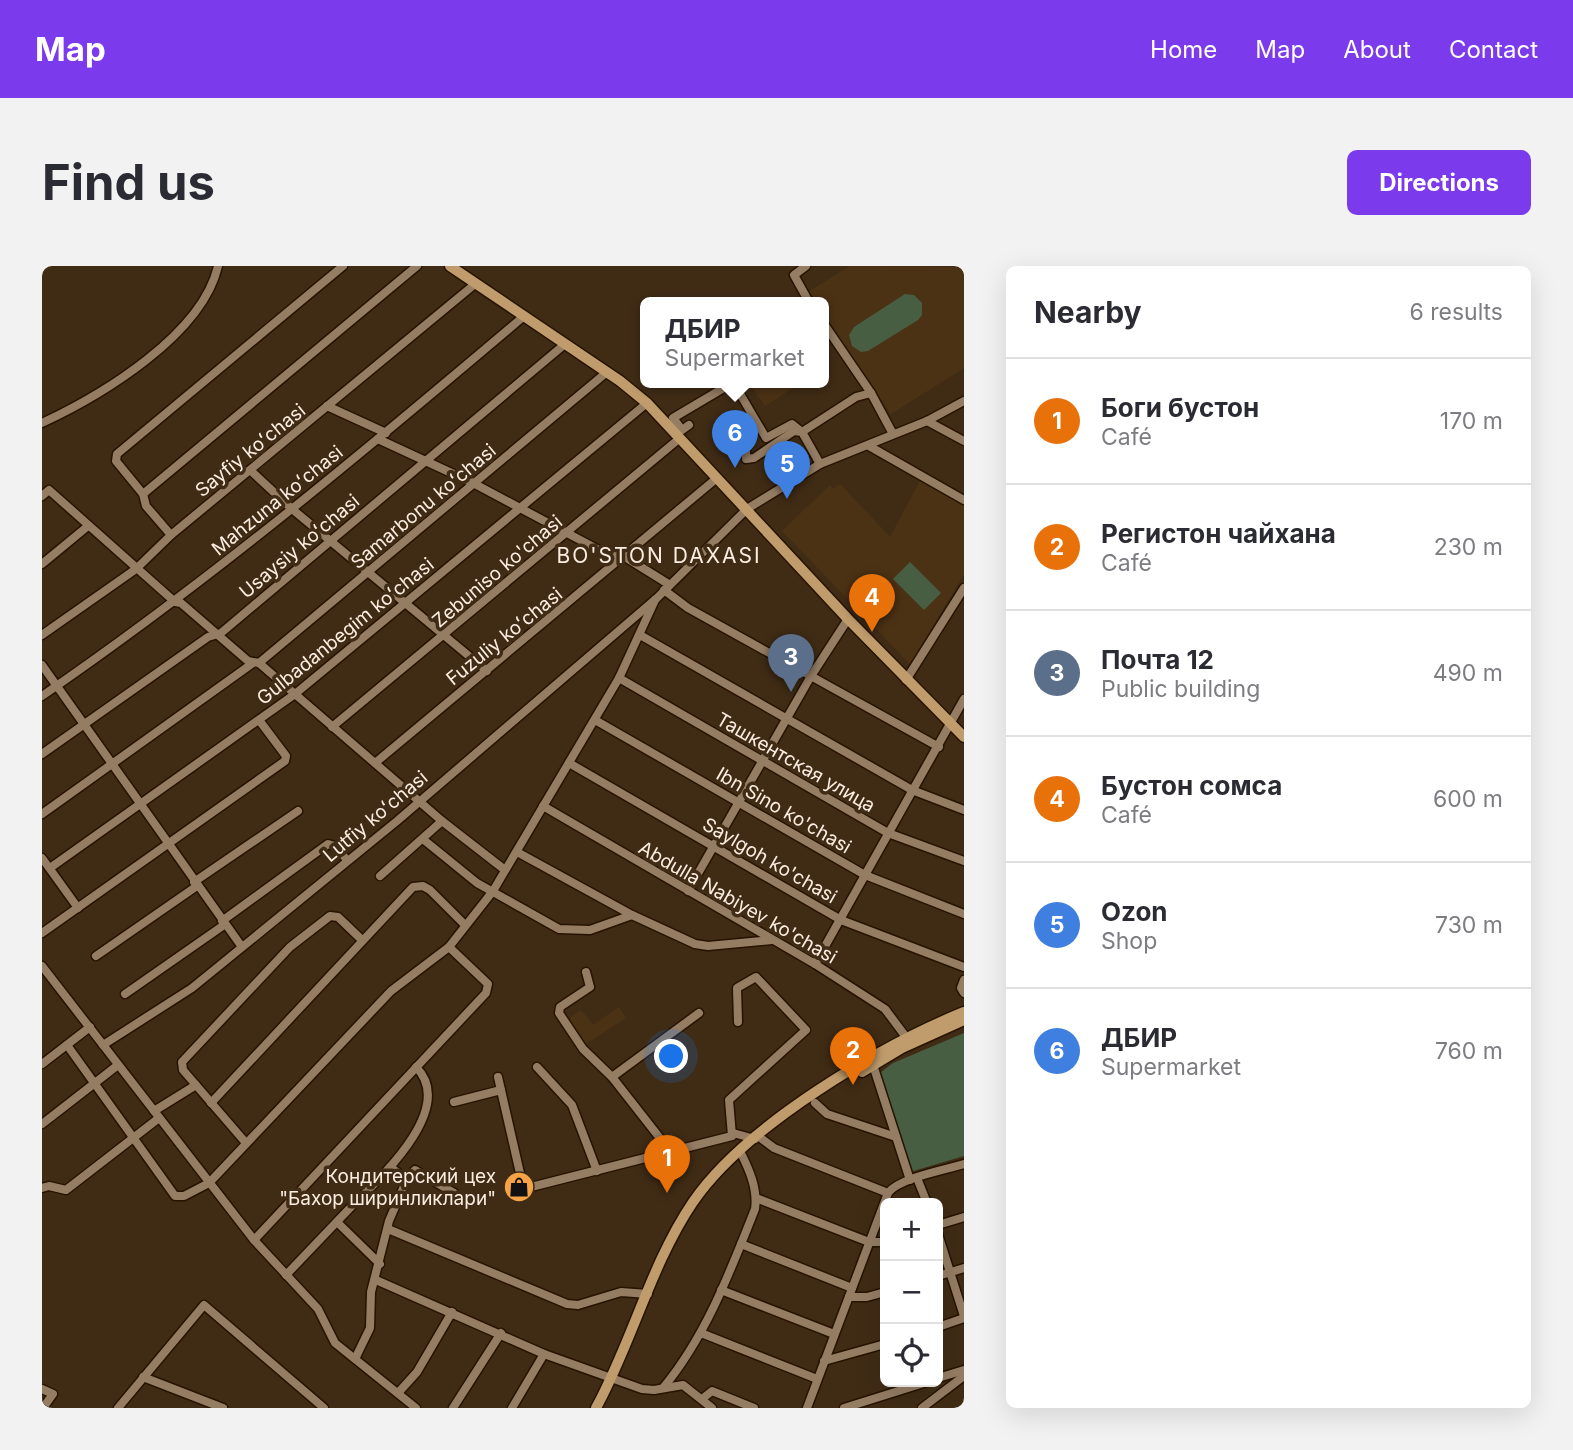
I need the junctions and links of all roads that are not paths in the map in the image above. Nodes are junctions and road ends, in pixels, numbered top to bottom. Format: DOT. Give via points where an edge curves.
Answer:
graph roads {
  1 [pos="218,266"];
  2 [pos="343,266"];
  3 [pos="416,266"];
  4 [pos="450,266"];
  5 [pos="806,266"];
  6 [pos="475,284"];
  7 [pos="806,297"];
  8 [pos="523,317"];
  9 [pos="829,331"];
  10 [pos="565,344"];
  11 [pos="607,372"];
  12 [pos="727,388"];
  13 [pos="737,388"];
  14 [pos="871,393"];
  15 [pos="964,401"];
  16 [pos="647,403"];
  17 [pos="327,406"];
  18 [pos="927,421"];
  19 [pos="42,423"];
  20 [pos="689,425"];
  21 [pos="802,432"];
  22 [pos="892,434"];
  23 [pos="382,436"];
  24 [pos="680,438"];
  25 [pos="964,441"];
  26 [pos="869,446"];
  27 [pos="746,449"];
  28 [pos="426,460"];
  29 [pos="820,464"];
  30 [pos="250,470"];
  31 [pos="717,478"];
  32 [pos="473,483"];
  33 [pos="42,484"];
  34 [pos="46,493"];
  35 [pos="143,494"];
  36 [pos="964,500"];
  37 [pos="521,508"];
  38 [pos="292,509"];
  39 [pos="747,509"];
  40 [pos="88,526"];
  41 [pos="569,531"];
  42 [pos="171,535"];
  43 [pos="330,541"];
  44 [pos="625,557"];
  45 [pos="42,564"];
  46 [pos="136,569"];
  47 [pos="369,573"];
  48 [pos="667,587"];
  49 [pos="964,588"];
  50 [pos="657,598"];
  51 [pos="175,602"];
  52 [pos="407,604"];
  53 [pos="848,620"];
  54 [pos="42,635"];
  55 [pos="215,635"];
  56 [pos="640,635"];
  57 [pos="445,636"];
  58 [pos="256,663"];
  59 [pos="42,664"];
  60 [pos="487,671"];
  61 [pos="811,676"];
  62 [pos="619,678"];
  63 [pos="906,680"];
  64 [pos="57,686"];
  65 [pos="295,694"];
  66 [pos="42,696"];
  67 [pos="964,699"];
  68 [pos="787,718"];
  69 [pos="259,720"];
  70 [pos="595,720"];
  71 [pos="950,723"];
  72 [pos="84,724"];
  73 [pos="332,727"];
  74 [pos="964,737"];
  75 [pos="939,747"];
  76 [pos="42,754"];
  77 [pos="762,761"];
  78 [pos="375,763"];
  79 [pos="569,763"];
  80 [pos="112,764"];
  81 [pos="912,790"];
  82 [pos="418,801"];
  83 [pos="738,803"];
  84 [pos="140,804"];
  85 [pos="543,806"];
  86 [pos="964,810"];
  87 [pos="298,811"];
  88 [pos="42,814"];
  89 [pos="442,821"];
  90 [pos="888,833"];
  91 [pos="424,841"];
  92 [pos="169,845"];
  93 [pos="714,845"];
  94 [pos="517,852"];
  95 [pos="42,858"];
  96 [pos="347,860"];
  97 [pos="964,861"];
  98 [pos="50,868"];
  99 [pos="505,870"];
  100 [pos="865,875"];
  101 [pos="380,876"];
  102 [pos="196,884"];
  103 [pos="493,891"];
  104 [pos="688,891"];
  105 [pos="78,908"];
  106 [pos="964,914"];
  107 [pos="632,915"];
  108 [pos="841,920"];
  109 [pos="223,923"];
  110 [pos="465,925"];
  111 [pos="42,933"];
  112 [pos="362,940"];
  113 [pos="772,940"];
  114 [pos="242,947"];
  115 [pos="449,947"];
  116 [pos="96,956"];
  117 [pos="815,964"];
  118 [pos="42,966"];
  119 [pos="964,967"];
  120 [pos="586,972"];
  121 [pos="964,980"];
  122 [pos="964,993"];
  123 [pos="125,994"];
  124 [pos="964,1012"];
  125 [pos="699,1013"];
  126 [pos="964,1020"];
  127 [pos="738,1022"];
  128 [pos="90,1027"];
  129 [pos="906,1037"];
  130 [pos="67,1045"];
  131 [pos="103,1045"];
  132 [pos="42,1064"];
  133 [pos="118,1065"];
  134 [pos="873,1065"];
  135 [pos="416,1067"];
  136 [pos="537,1067"];
  137 [pos="498,1077"];
  138 [pos="612,1077"];
  139 [pos="96,1082"];
  140 [pos="196,1085"];
  141 [pos="501,1090"];
  142 [pos="454,1102"];
  143 [pos="211,1103"];
  144 [pos="815,1103"];
  145 [pos="156,1115"];
  146 [pos="42,1124"];
  147 [pos="733,1133"];
  148 [pos="135,1137"];
  149 [pos="897,1137"];
  150 [pos="756,1138"];
  151 [pos="246,1143"];
  152 [pos="670,1151"];
  153 [pos="740,1151"];
  154 [pos="964,1164"];
  155 [pos="390,1167"];
  156 [pos="597,1171"];
  157 [pos="407,1178"];
  158 [pos="913,1179"];
  159 [pos="209,1183"];
  160 [pos="42,1188"];
  161 [pos="454,1193"];
  162 [pos="888,1193"];
  163 [pos="756,1198"];
  164 [pos="924,1198"];
  165 [pos="964,1217"];
  166 [pos="337,1222"];
  167 [pos="943,1224"];
  168 [pos="387,1229"];
  169 [pos="254,1240"];
  170 [pos="869,1242"];
  171 [pos="880,1242"];
  172 [pos="741,1244"];
  173 [pos="943,1251"];
  174 [pos="380,1264"];
  175 [pos="964,1268"];
  176 [pos="949,1272"];
  177 [pos="943,1274"];
  178 [pos="286,1276"];
  179 [pos="376,1280"];
  180 [pos="852,1288"];
  181 [pos="722,1290"];
  182 [pos="880,1293"];
  183 [pos="648,1294"];
  184 [pos="849,1297"];
  185 [pos="452,1312"];
  186 [pos="964,1317"];
  187 [pos="943,1325"];
  188 [pos="701,1332"];
  189 [pos="501,1333"];
  190 [pos="834,1334"];
  191 [pos="880,1345"];
  192 [pos="544,1354"];
  193 [pos="355,1359"];
  194 [pos="824,1361"];
  195 [pos="964,1370"];
  196 [pos="943,1376"];
  197 [pos="964,1376"];
  198 [pos="143,1377"];
  199 [pos="611,1378"];
  200 [pos="817,1379"];
  201 [pos="911,1387"];
  202 [pos="663,1388"];
  203 [pos="42,1389"];
  204 [pos="398,1393"];
  205 [pos="702,1399"];
  206 [pos="43,1408"];
  207 [pos="118,1408"];
  208 [pos="223,1408"];
  209 [pos="324,1408"];
  210 [pos="416,1408"];
  211 [pos="453,1408"];
  212 [pos="512,1408"];
  213 [pos="596,1408"];
  214 [pos="712,1408"];
  215 [pos="754,1408"];
  216 [pos="807,1408"];
  217 [pos="844,1408"];
  218 [pos="922,1408"];
  1 -- 19 [label="street" via="204,299 182,330 100,392"];
  2 -- 35 [label="street" via="117,454 117,463"];
  3 -- 35 [label="street"];
  4 -- 6 [label="main road"];
  5 -- 7 [label="street" via="794,275"];
  6 -- 8 [label="main road"];
  6 -- 17 [label="street, Sayfiy koʻchasi"];
  8 -- 10 [label="main road"];
  8 -- 23 [label="street, Mahzuna koʻchasi"];
  9 -- 14 [label="street"];
  10 -- 11 [label="main road"];
  10 -- 28 [label="street, Usaysiy koʻchasi"];
  11 -- 16 [label="main road"];
  11 -- 32 [label="street, Samarbonu koʻchasi"];
  12 -- 20 [label="street" via="673,418 682,430"];
  13 -- 21 [label="street" via="765,438 792,424"];
  14 -- 21 [label="street" via="856,397"];
  14 -- 22 [label="street"];
  15 -- 18 [label="street"];
  16 -- 24 [label="main road"];
  16 -- 37 [label="street, Gulbadanbegim koʻchasi"];
  17 -- 23 [label="street"];
  17 -- 30 [label="street, Sayfiy koʻchasi"];
  18 -- 22 [label="street"];
  18 -- 25 [label="street"];
  21 -- 27 [label="street" via="794,431 754,458 746,459"];
  21 -- 29 [label="street"];
  22 -- 26 [label="street"];
  23 -- 28 [label="street"];
  23 -- 38 [label="street, Mahzuna koʻchasi"];
  24 -- 31 [label="main road"];
  24 -- 41 [label="street, Zebuniso ko'chasi"];
  26 -- 29 [label="street"];
  26 -- 36 [label="street"];
  28 -- 32 [label="street"];
  28 -- 43 [label="street, Usaysiy koʻchasi"];
  29 -- 39 [label="street"];
  30 -- 38 [label="street"];
  30 -- 42 [label="street, Sayfiy koʻchasi"];
  31 -- 39 [label="main road"];
  31 -- 44 [label="street, Fuzuliy koʻchasi"];
  32 -- 37 [label="street"];
  32 -- 47 [label="street, Samarbonu koʻchasi"];
  33 -- 34 [label="street"];
  34 -- 40 [label="street"];
  35 -- 42 [label="street" via="146,506"];
  37 -- 41 [label="street"];
  37 -- 52 [label="street, Gulbadanbegim koʻchasi"];
  38 -- 43 [label="street"];
  38 -- 51 [label="street, Mahzuna koʻchasi"];
  39 -- 48 [label="street"];
  39 -- 53 [label="main road"];
  40 -- 45 [label="street"];
  40 -- 46 [label="street"];
  41 -- 44 [label="street" via="600,550"];
  41 -- 57 [label="street, Zebuniso ko'chasi"];
  42 -- 46 [label="street, Sayfiy koʻchasi"];
  43 -- 47 [label="street"];
  43 -- 55 [label="street, Usaysiy koʻchasi"];
  44 -- 48 [label="street"];
  44 -- 60 [label="street, Fuzuliy koʻchasi"];
  46 -- 51 [label="street"];
  46 -- 54 [label="street, Sayfiy koʻchasi"];
  47 -- 52 [label="street"];
  47 -- 58 [label="street, Samarbonu koʻchasi"];
  48 -- 50 [label="street"];
  48 -- 61 [label="street" via="688,608"];
  49 -- 63 [label="street"];
  50 -- 56 [label="street"];
  50 -- 82 [label="street, Lutfiy koʻchasi"];
  51 -- 55 [label="street"];
  51 -- 64 [label="street, Mahzuna koʻchasi"];
  52 -- 57 [label="street"];
  52 -- 65 [label="street, Gulbadanbegim koʻchasi"];
  53 -- 61 [label="street"];
  53 -- 63 [label="main road"];
  55 -- 58 [label="street"];
  55 -- 72 [label="street, Usaysiy koʻchasi"];
  56 -- 62 [label="street"];
  56 -- 68 [label="street"];
  57 -- 60 [label="street"];
  57 -- 73 [label="street, Zebuniso ko'chasi"];
  58 -- 65 [label="street"];
  58 -- 80 [label="street, Samarbonu koʻchasi"];
  59 -- 64 [label="street"];
  60 -- 78 [label="street, Fuzuliy koʻchasi"];
  61 -- 68 [label="street"];
  61 -- 75 [label="street"];
  62 -- 70 [label="street"];
  62 -- 77 [label="street, Ташкентская улица"];
  63 -- 71 [label="main road"];
  64 -- 66 [label="street, Mahzuna koʻchasi"];
  64 -- 72 [label="street"];
  65 -- 69 [label="street, Gulbadanbegim koʻchasi"];
  65 -- 73 [label="street"];
  67 -- 71 [label="street"];
  68 -- 77 [label="street"];
  68 -- 81 [label="street"];
  69 -- 84 [label="street, Gulbadanbegim koʻchasi"];
  69 -- 92 [label="street" via="286,756 285,761"];
  70 -- 79 [label="street"];
  70 -- 83 [label="street, Ibn Sino ko'chasi"];
  71 -- 74 [label="main road"];
  71 -- 75 [label="street"];
  72 -- 76 [label="street, Usaysiy koʻchasi"];
  72 -- 80 [label="street"];
  73 -- 78 [label="street"];
  75 -- 81 [label="street"];
  77 -- 83 [label="street"];
  77 -- 90 [label="street, Ташкентская улица"];
  78 -- 82 [label="street"];
  79 -- 85 [label="street"];
  79 -- 93 [label="street, Saylgoh ko'chasi"];
  80 -- 84 [label="street"];
  80 -- 88 [label="street, Samarbonu koʻchasi"];
  81 -- 86 [label="street"];
  81 -- 90 [label="street"];
  82 -- 89 [label="street"];
  82 -- 96 [label="street, Lutfiy koʻchasi"];
  83 -- 93 [label="street"];
  83 -- 100 [label="street, Ibn Sino ko'chasi"];
  84 -- 92 [label="street"];
  84 -- 98 [label="street, Gulbadanbegim koʻchasi"];
  85 -- 94 [label="street"];
  85 -- 104 [label="street, Abdulla Nabiyev ko'chasi"];
  87 -- 102 [label="street"];
  89 -- 91 [label="street"];
  89 -- 99 [label="street"];
  90 -- 97 [label="street, Ташкентская улица"];
  90 -- 100 [label="street"];
  91 -- 101 [label="street"];
  91 -- 103 [label="street"];
  92 -- 102 [label="street"];
  92 -- 105 [label="street"];
  93 -- 104 [label="street"];
  93 -- 108 [label="street, Saylgoh ko'chasi"];
  94 -- 99 [label="street"];
  94 -- 107 [label="street"];
  95 -- 98 [label="street"];
  96 -- 109 [label="street" via="328,844"];
  96 -- 114 [label="street, Lutfiy koʻchasi"];
  98 -- 105 [label="street"];
  99 -- 103 [label="street"];
  100 -- 106 [label="street, Ibn Sino ko'chasi"];
  100 -- 108 [label="street"];
  102 -- 109 [label="street"];
  102 -- 116 [label="street"];
  103 -- 107 [label="street" via="559,929 590,930"];
  103 -- 110 [label="street"];
  104 -- 113 [label="street, Abdulla Nabiyev ko'chasi"];
  105 -- 111 [label="street"];
  107 -- 113 [label="street" via="695,944"];
  108 -- 117 [label="street"];
  108 -- 119 [label="street, Saylgoh ko'chasi"];
  109 -- 114 [label="street"];
  109 -- 123 [label="street"];
  110 -- 112 [label="street" via="430,890 417,885"];
  110 -- 115 [label="street"];
  112 -- 140 [label="street" via="334,915 290,947 182,1062"];
  112 -- 143 [label="street"];
  113 -- 117 [label="street, Abdulla Nabiyev ko'chasi"];
  114 -- 131 [label="street, Lutfiy koʻchasi" via="192,988"];
  115 -- 135 [label="street" via="489,988"];
  115 -- 151 [label="street" via="391,991"];
  117 -- 129 [label="street, Abdulla Nabiyev ko'chasi" via="885,1009"];
  118 -- 128 [label="street"];
  120 -- 138 [label="street" via="590,986 560,1007 559,1013 583,1049"];
  121 -- 122 [label="street"];
  124 -- 129 [label="main road"];
  125 -- 138 [label="street"];
  126 -- 134 [label="main road"];
  127 -- 147 [label="street" via="737,988 756,977 806,1030 729,1100"];
  128 -- 130 [label="street"];
  128 -- 131 [label="street"];
  129 -- 150 [label="main road" via="769,1125"];
  130 -- 132 [label="street"];
  130 -- 139 [label="street"];
  131 -- 133 [label="street"];
  133 -- 139 [label="street"];
  133 -- 145 [label="street"];
  134 -- 144 [label="main road"];
  134 -- 149 [label="street"];
  135 -- 155 [label="street" via="427,1083 427,1104 421,1123"];
  135 -- 169 [label="street"];
  136 -- 156 [label="street" via="572,1105"];
  137 -- 141 [label="street"];
  138 -- 152 [label="street"];
  139 -- 146 [label="street"];
  139 -- 148 [label="street"];
  140 -- 143 [label="street"];
  140 -- 145 [label="street"];
  141 -- 142 [label="street"];
  141 -- 156 [label="street" via="525,1186"];
  143 -- 151 [label="street"];
  144 -- 149 [label="street" via="831,1116"];
  144 -- 150 [label="main road"];
  145 -- 148 [label="street"];
  145 -- 159 [label="street"];
  147 -- 150 [label="street"];
  147 -- 152 [label="street" via="730,1138"];
  148 -- 159 [label="street" via="175,1196"];
  148 -- 160 [label="street" via="66,1190"];
  149 -- 158 [label="street"];
  150 -- 153 [label="main road"];
  150 -- 162 [label="street"];
  151 -- 159 [label="street"];
  152 -- 156 [label="street"];
  153 -- 163 [label="street"];
  153 -- 183 [label="main road" via="693,1202"];
  154 -- 158 [label="street"];
  155 -- 157 [label="street"];
  155 -- 166 [label="street"];
  157 -- 161 [label="street" via="415,1170"];
  157 -- 168 [label="street"];
  158 -- 162 [label="street"];
  158 -- 164 [label="street"];
  159 -- 169 [label="street"];
  162 -- 170 [label="street"];
  163 -- 170 [label="street"];
  163 -- 172 [label="street"];
  165 -- 167 [label="street"];
  166 -- 174 [label="street"];
  166 -- 178 [label="street"];
  168 -- 174 [label="street"];
  168 -- 183 [label="street" via="567,1304 579,1306 616,1292"];
  169 -- 178 [label="street"];
  170 -- 171 [label="street"];
  170 -- 180 [label="street"];
  172 -- 180 [label="street"];
  172 -- 181 [label="street"];
  173 -- 176 [label="street"];
  174 -- 179 [label="street"];
  175 -- 176 [label="street"];
  176 -- 177 [label="street"];
  176 -- 186 [label="street"];
  178 -- 193 [label="street" via="318,1309 335,1343"];
  179 -- 185 [label="street"];
  179 -- 193 [label="street" via="370,1328"];
  180 -- 184 [label="street"];
  181 -- 188 [label="street"];
  181 -- 190 [label="street"];
  182 -- 184 [label="street"];
  183 -- 199 [label="main road"];
  184 -- 190 [label="street"];
  185 -- 189 [label="street"];
  185 -- 204 [label="street" via="417,1372"];
  186 -- 187 [label="street"];
  188 -- 200 [label="street"];
  188 -- 202 [label="street" via="690,1355"];
  189 -- 192 [label="street"];
  189 -- 211 [label="street"];
  190 -- 194 [label="street"];
  191 -- 194 [label="street"];
  192 -- 199 [label="street"];
  192 -- 212 [label="street"];
  193 -- 204 [label="street"];
  194 -- 200 [label="street"];
  195 -- 196 [label="street"];
  197 -- 218 [label="street"];
  198 -- 207 [label="street"];
  198 -- 208 [label="street"];
  198 -- 209 [label="street" via="204,1305"];
  199 -- 202 [label="street" via="642,1389"];
  199 -- 213 [label="main road"];
  200 -- 216 [label="street"];
  201 -- 217 [label="street"];
  202 -- 205 [label="street" via="683,1385"];
  203 -- 206 [label="street" via="53,1394"];
  204 -- 210 [label="street"];
  205 -- 214 [label="street"];
  205 -- 215 [label="street" via="712,1391"];
}
